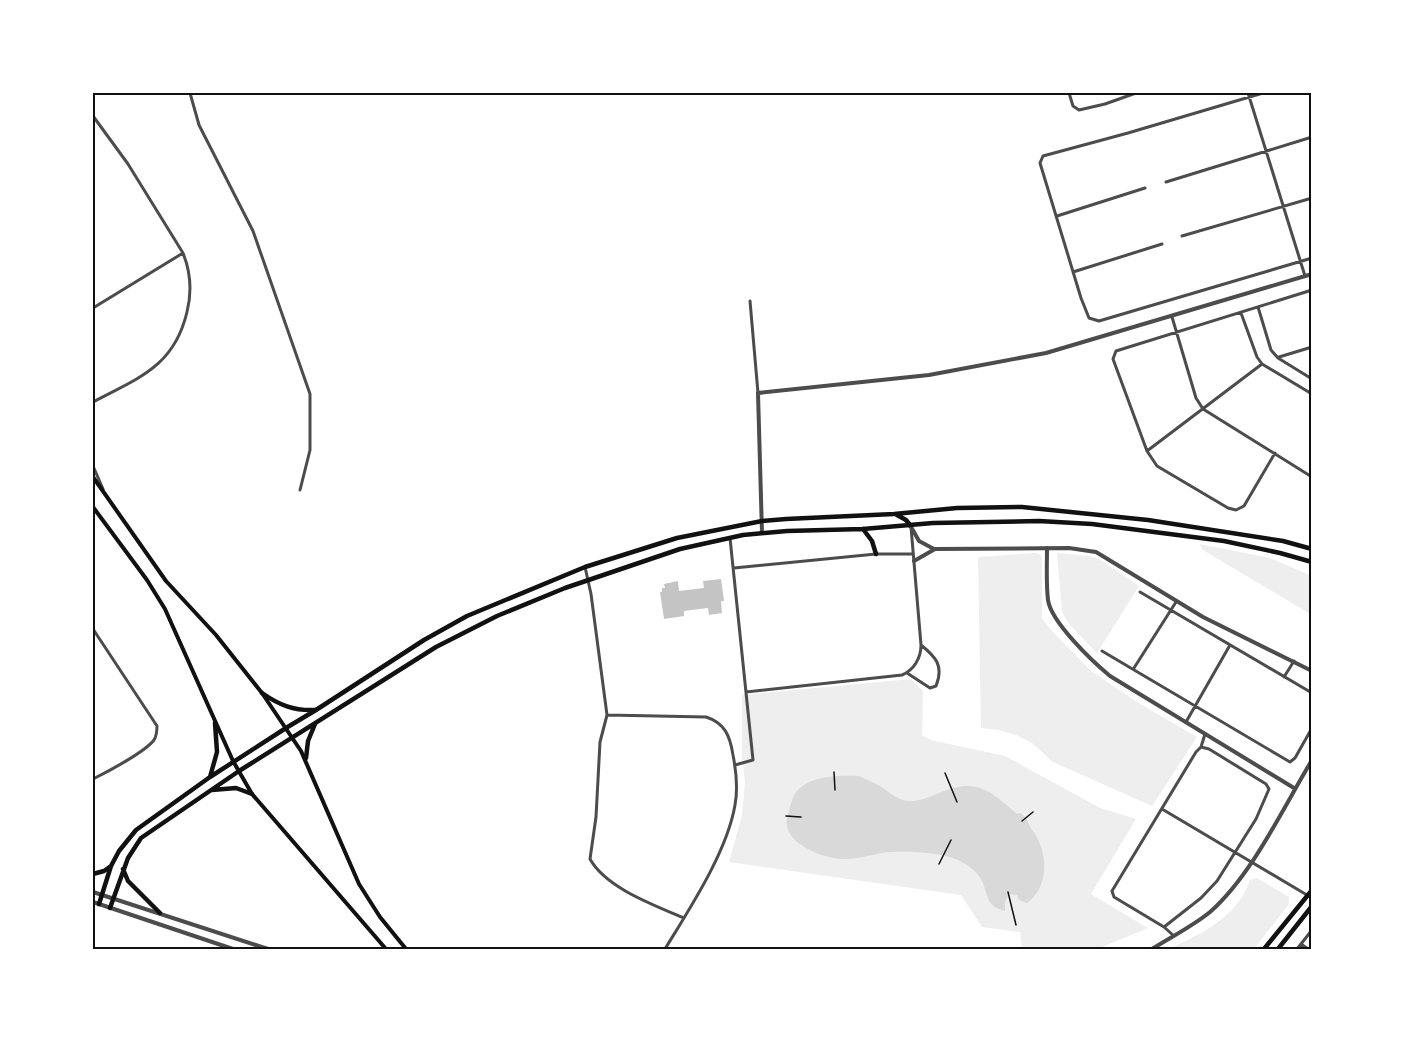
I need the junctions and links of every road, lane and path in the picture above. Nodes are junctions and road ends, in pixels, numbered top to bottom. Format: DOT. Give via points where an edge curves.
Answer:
graph roads {
  1 [pos="190,93"];
  2 [pos="1069,93"];
  3 [pos="1136,93"];
  4 [pos="1263,93"];
  5 [pos="1131,94"];
  6 [pos="1249,95"];
  7 [pos="93,116"];
  8 [pos="1312,137"];
  9 [pos="1266,151"];
  10 [pos="1166,182"];
  11 [pos="1145,188"];
  12 [pos="1312,198"];
  13 [pos="1283,206"];
  14 [pos="1057,216"];
  15 [pos="1182,236"];
  16 [pos="1162,244"];
  17 [pos="183,253"];
  18 [pos="1312,258"];
  19 [pos="1300,261"];
  20 [pos="1073,272"];
  21 [pos="1312,274"];
  22 [pos="1305,276"];
  23 [pos="1312,290"];
  24 [pos="750,302"];
  25 [pos="93,308"];
  26 [pos="1258,308"];
  27 [pos="1241,313"];
  28 [pos="1172,317"];
  29 [pos="1176,332"];
  30 [pos="1312,347"];
  31 [pos="1278,358"];
  32 [pos="1262,364"];
  33 [pos="1312,379"];
  34 [pos="758,393"];
  35 [pos="1312,394"];
  36 [pos="93,402"];
  37 [pos="1203,409"];
  38 [pos="1147,451"];
  39 [pos="1275,453"];
  40 [pos="93,466"];
  41 [pos="93,477"];
  42 [pos="1312,477"];
  43 [pos="300,490"];
  44 [pos="106,498"];
  45 [pos="93,507"];
  46 [pos="894,514"];
  47 [pos="762,521"];
  48 [pos="910,525"];
  49 [pos="863,529"];
  50 [pos="762,533"];
  51 [pos="677,538"];
  52 [pos="730,538"];
  53 [pos="1047,548"];
  54 [pos="680,549"];
  55 [pos="935,549"];
  56 [pos="1312,549"];
  57 [pos="876,554"];
  58 [pos="913,554"];
  59 [pos="914,561"];
  60 [pos="1312,562"];
  61 [pos="585,567"];
  62 [pos="734,568"];
  63 [pos="588,579"];
  64 [pos="1140,592"];
  65 [pos="1176,602"];
  66 [pos="1170,611"];
  67 [pos="93,629"];
  68 [pos="921,645"];
  69 [pos="1230,645"];
  70 [pos="1102,651"];
  71 [pos="1294,661"];
  72 [pos="1134,668"];
  73 [pos="1312,671"];
  74 [pos="907,673"];
  75 [pos="1284,676"];
  76 [pos="746,692"];
  77 [pos="262,693"];
  78 [pos="1312,693"];
  79 [pos="1196,706"];
  80 [pos="316,710"];
  81 [pos="607,715"];
  82 [pos="1186,722"];
  83 [pos="215,723"];
  84 [pos="315,724"];
  85 [pos="286,728"];
  86 [pos="1312,729"];
  87 [pos="1205,734"];
  88 [pos="292,738"];
  89 [pos="1201,747"];
  90 [pos="306,758"];
  91 [pos="1312,760"];
  92 [pos="233,761"];
  93 [pos="735,765"];
  94 [pos="239,771"];
  95 [pos="834,772"];
  96 [pos="945,773"];
  97 [pos="210,777"];
  98 [pos="93,779"];
  99 [pos="1294,788"];
  100 [pos="210,790"];
  101 [pos="835,790"];
  102 [pos="252,794"];
  103 [pos="957,802"];
  104 [pos="1162,809"];
  105 [pos="1033,812"];
  106 [pos="786,816"];
  107 [pos="801,817"];
  108 [pos="1022,821"];
  109 [pos="951,840"];
  110 [pos="1235,852"];
  111 [pos="1252,862"];
  112 [pos="939,864"];
  113 [pos="111,866"];
  114 [pos="123,869"];
  115 [pos="93,874"];
  116 [pos="1312,890"];
  117 [pos="93,892"];
  118 [pos="1008,892"];
  119 [pos="102,895"];
  120 [pos="1310,897"];
  121 [pos="113,898"];
  122 [pos="96,903"];
  123 [pos="1312,906"];
  124 [pos="110,908"];
  125 [pos="160,914"];
  126 [pos="684,918"];
  127 [pos="1016,925"];
  128 [pos="1164,927"];
  129 [pos="1312,930"];
  130 [pos="1174,936"];
  131 [pos="1301,944"];
  132 [pos="233,949"];
  133 [pos="268,949"];
  134 [pos="386,949"];
  135 [pos="406,949"];
  136 [pos="665,949"];
  137 [pos="1152,949"];
  138 [pos="1264,949"];
  139 [pos="1278,949"];
  140 [pos="1297,949"];
  141 [pos="1308,949"];
  1 -- 43 [label="street" via="199,125 254,231 310,394 310,450"];
  2 -- 5 [label="street" via="1073,106 1079,110"];
  3 -- 5 [label="street"];
  4 -- 6 [label="street"];
  6 -- 9 [label="street"];
  6 -- 14 [label="street" via="1043,156 1040,159"];
  7 -- 17 [label="street"];
  8 -- 9 [label="street"];
  9 -- 10 [label="street"];
  9 -- 13 [label="street"];
  11 -- 14 [label="street"];
  12 -- 13 [label="street"];
  13 -- 15 [label="street"];
  13 -- 19 [label="street"];
  14 -- 20 [label="street"];
  16 -- 20 [label="street"];
  17 -- 25 [label="street"];
  17 -- 36 [label="street" via="189,266 190,302 173,349 150,370"];
  18 -- 19 [label="street"];
  19 -- 20 [label="street" via="1099,321 1089,318"];
  19 -- 22 [label="street"];
  21 -- 22 [label="street"];
  22 -- 28 [label="street"];
  23 -- 26 [label="street"];
  24 -- 34 [label="street"];
  26 -- 27 [label="street"];
  26 -- 31 [label="street" via="1271,350"];
  27 -- 29 [label="street"];
  27 -- 32 [label="street"];
  28 -- 29 [label="street"];
  28 -- 34 [label="street" via="996,363 929,375"];
  29 -- 37 [label="street" via="1196,399"];
  29 -- 38 [label="street" via="1116,351 1113,358"];
  30 -- 31 [label="street"];
  31 -- 33 [label="street"];
  32 -- 35 [label="street"];
  32 -- 37 [label="street"];
  34 -- 47 [label="street"];
  37 -- 38 [label="street"];
  37 -- 39 [label="street"];
  38 -- 39 [label="street" via="1157,466 1236,510 1244,506"];
  39 -- 42 [label="street"];
  40 -- 44 [label="street"];
  41 -- 44 [label="main road"];
  44 -- 77 [label="main road" via="166,581"];
  45 -- 83 [label="main road" via="165,609"];
  46 -- 47 [label="main road"];
  46 -- 48 [label="main road"];
  46 -- 56 [label="main road" via="957,508 1072,511 1283,541"];
  47 -- 50 [label="street"];
  47 -- 51 [label="main road"];
  48 -- 49 [label="main road"];
  48 -- 55 [label="street" via="919,541"];
  48 -- 58 [label="street"];
  48 -- 60 [label="main road" via="1039,521 1092,524 1224,541"];
  49 -- 50 [label="main road"];
  49 -- 57 [label="main road"];
  50 -- 52 [label="main road"];
  51 -- 54 [label="main road"];
  51 -- 61 [label="main road"];
  52 -- 54 [label="main road"];
  52 -- 62 [label="street"];
  53 -- 55 [label="street"];
  53 -- 65 [label="street" via="1096,552"];
  53 -- 82 [label="street" via="1048,601 1058,622 1110,676"];
  54 -- 63 [label="main road"];
  55 -- 59 [label="street"];
  57 -- 58 [label="street"];
  57 -- 62 [label="street"];
  58 -- 59 [label="street"];
  59 -- 68 [label="street"];
  61 -- 63 [label="street"];
  61 -- 80 [label="main road" via="467,616"];
  62 -- 76 [label="street"];
  63 -- 81 [label="street"];
  63 -- 84 [label="main road" via="497,616 436,647"];
  64 -- 66 [label="street"];
  65 -- 66 [label="street"];
  65 -- 71 [label="street"];
  66 -- 69 [label="street"];
  66 -- 72 [label="street"];
  67 -- 98 [label="street" via="157,726 157,732 146,748"];
  68 -- 74 [label="street" via="921,654"];
  68 -- 74 [label="street" via="939,666 936,686 930,688"];
  69 -- 75 [label="street"];
  69 -- 79 [label="street"];
  70 -- 72 [label="street"];
  71 -- 73 [label="street"];
  71 -- 75 [label="street"];
  72 -- 79 [label="street"];
  74 -- 76 [label="street"];
  75 -- 78 [label="street"];
  76 -- 93 [label="street" via="753,760"];
  77 -- 80 [label="main road" via="289,708"];
  77 -- 85 [label="main road"];
  79 -- 82 [label="street"];
  79 -- 86 [label="street" via="1290,762"];
  80 -- 85 [label="main road"];
  81 -- 93 [label="street" via="714,720 725,728"];
  81 -- 126 [label="street" via="600,742 590,860 602,876"];
  82 -- 87 [label="street"];
  83 -- 92 [label="main road"];
  83 -- 97 [label="main road" via="217,752"];
  84 -- 88 [label="main road"];
  84 -- 90 [label="main road"];
  85 -- 88 [label="main road"];
  85 -- 92 [label="main road"];
  87 -- 89 [label="street"];
  87 -- 99 [label="street"];
  88 -- 90 [label="main road"];
  88 -- 94 [label="main road"];
  89 -- 104 [label="street"];
  89 -- 110 [label="street" via="1269,789"];
  90 -- 135 [label="main road" via="359,884"];
  91 -- 99 [label="street"];
  92 -- 94 [label="main road"];
  92 -- 97 [label="main road"];
  93 -- 126 [label="street" via="733,812 718,853"];
  94 -- 100 [label="main road"];
  94 -- 102 [label="main road"];
  95 -- 101 [label="path"];
  96 -- 103 [label="path"];
  97 -- 113 [label="main road" via="136,830"];
  99 -- 111 [label="street"];
  100 -- 102 [label="main road" via="229,787"];
  100 -- 114 [label="main road" via="141,838"];
  102 -- 134 [label="main road"];
  104 -- 110 [label="street"];
  104 -- 128 [label="street" via="1112,894"];
  105 -- 108 [label="path"];
  106 -- 107 [label="path"];
  109 -- 112 [label="path"];
  110 -- 111 [label="street"];
  110 -- 128 [label="street" via="1210,889"];
  111 -- 120 [label="street"];
  111 -- 130 [label="street" via="1216,906"];
  113 -- 115 [label="main road"];
  113 -- 119 [label="main road"];
  114 -- 121 [label="main road"];
  114 -- 125 [label="main road" via="128,881"];
  116 -- 120 [label="main road"];
  117 -- 119 [label="street"];
  118 -- 127 [label="path"];
  119 -- 121 [label="street"];
  119 -- 122 [label="main road"];
  120 -- 138 [label="main road"];
  121 -- 124 [label="main road"];
  121 -- 125 [label="street"];
  122 -- 124 [label="street"];
  123 -- 139 [label="main road"];
  124 -- 132 [label="street"];
  125 -- 133 [label="street"];
  126 -- 136 [label="street"];
  128 -- 130 [label="street"];
  129 -- 131 [label="street"];
  130 -- 137 [label="street"];
  131 -- 140 [label="street"];
  131 -- 141 [label="street"];
}
